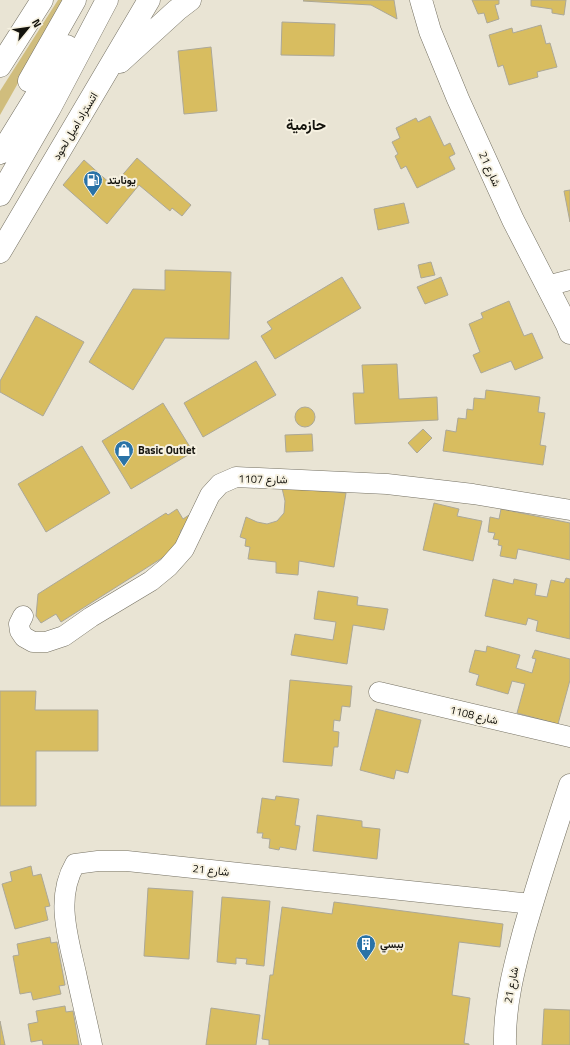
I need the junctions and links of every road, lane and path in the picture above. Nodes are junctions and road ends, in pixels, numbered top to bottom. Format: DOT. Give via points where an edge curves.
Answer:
graph roads {
  1 [pos="42,0"];
  2 [pos="75,0"];
  3 [pos="149,0"];
  4 [pos="190,0"];
  5 [pos="421,0"];
  6 [pos="106,3"];
  7 [pos="0,66"];
  8 [pos="107,71"];
  9 [pos="0,134"];
  10 [pos="0,153"];
  11 [pos="0,195"];
  12 [pos="0,252"];
  13 [pos="570,280"];
  14 [pos="547,286"];
  15 [pos="569,325"];
  16 [pos="570,510"];
  17 [pos="23,616"];
  18 [pos="379,692"];
  19 [pos="570,737"];
  20 [pos="570,785"];
  21 [pos="532,904"];
  22 [pos="92,1045"];
  23 [pos="505,1045"];
  1 -- 7 [label="main road"];
  2 -- 9 [label="main road"];
  3 -- 8 [label="main road, اتستراد اميل لحود"];
  4 -- 8 [label="main road"];
  5 -- 14 [label="main road, شارع 21" via="430,30 458,99 513,220"];
  6 -- 10 [label="main road" via="85,21 72,37"];
  6 -- 11 [label="main road"];
  8 -- 12 [label="main road, اتستراد اميل لحود"];
  13 -- 14 [label="street"];
  14 -- 15 [label="main road, شارع 21"];
  16 -- 17 [label="street, شارع 1107" via="473,494 387,484 236,477 220,484 210,495 184,549 151,581 64,636 46,642 33,642 20,632 19,624"];
  18 -- 19 [label="street, شارع 1108"];
  20 -- 21 [label="main road, شارع 21"];
  21 -- 22 [label="street, شارع 21" via="127,861 75,864 66,885 64,922"];
  21 -- 23 [label="main road, شارع 21" via="508,997"];
}
